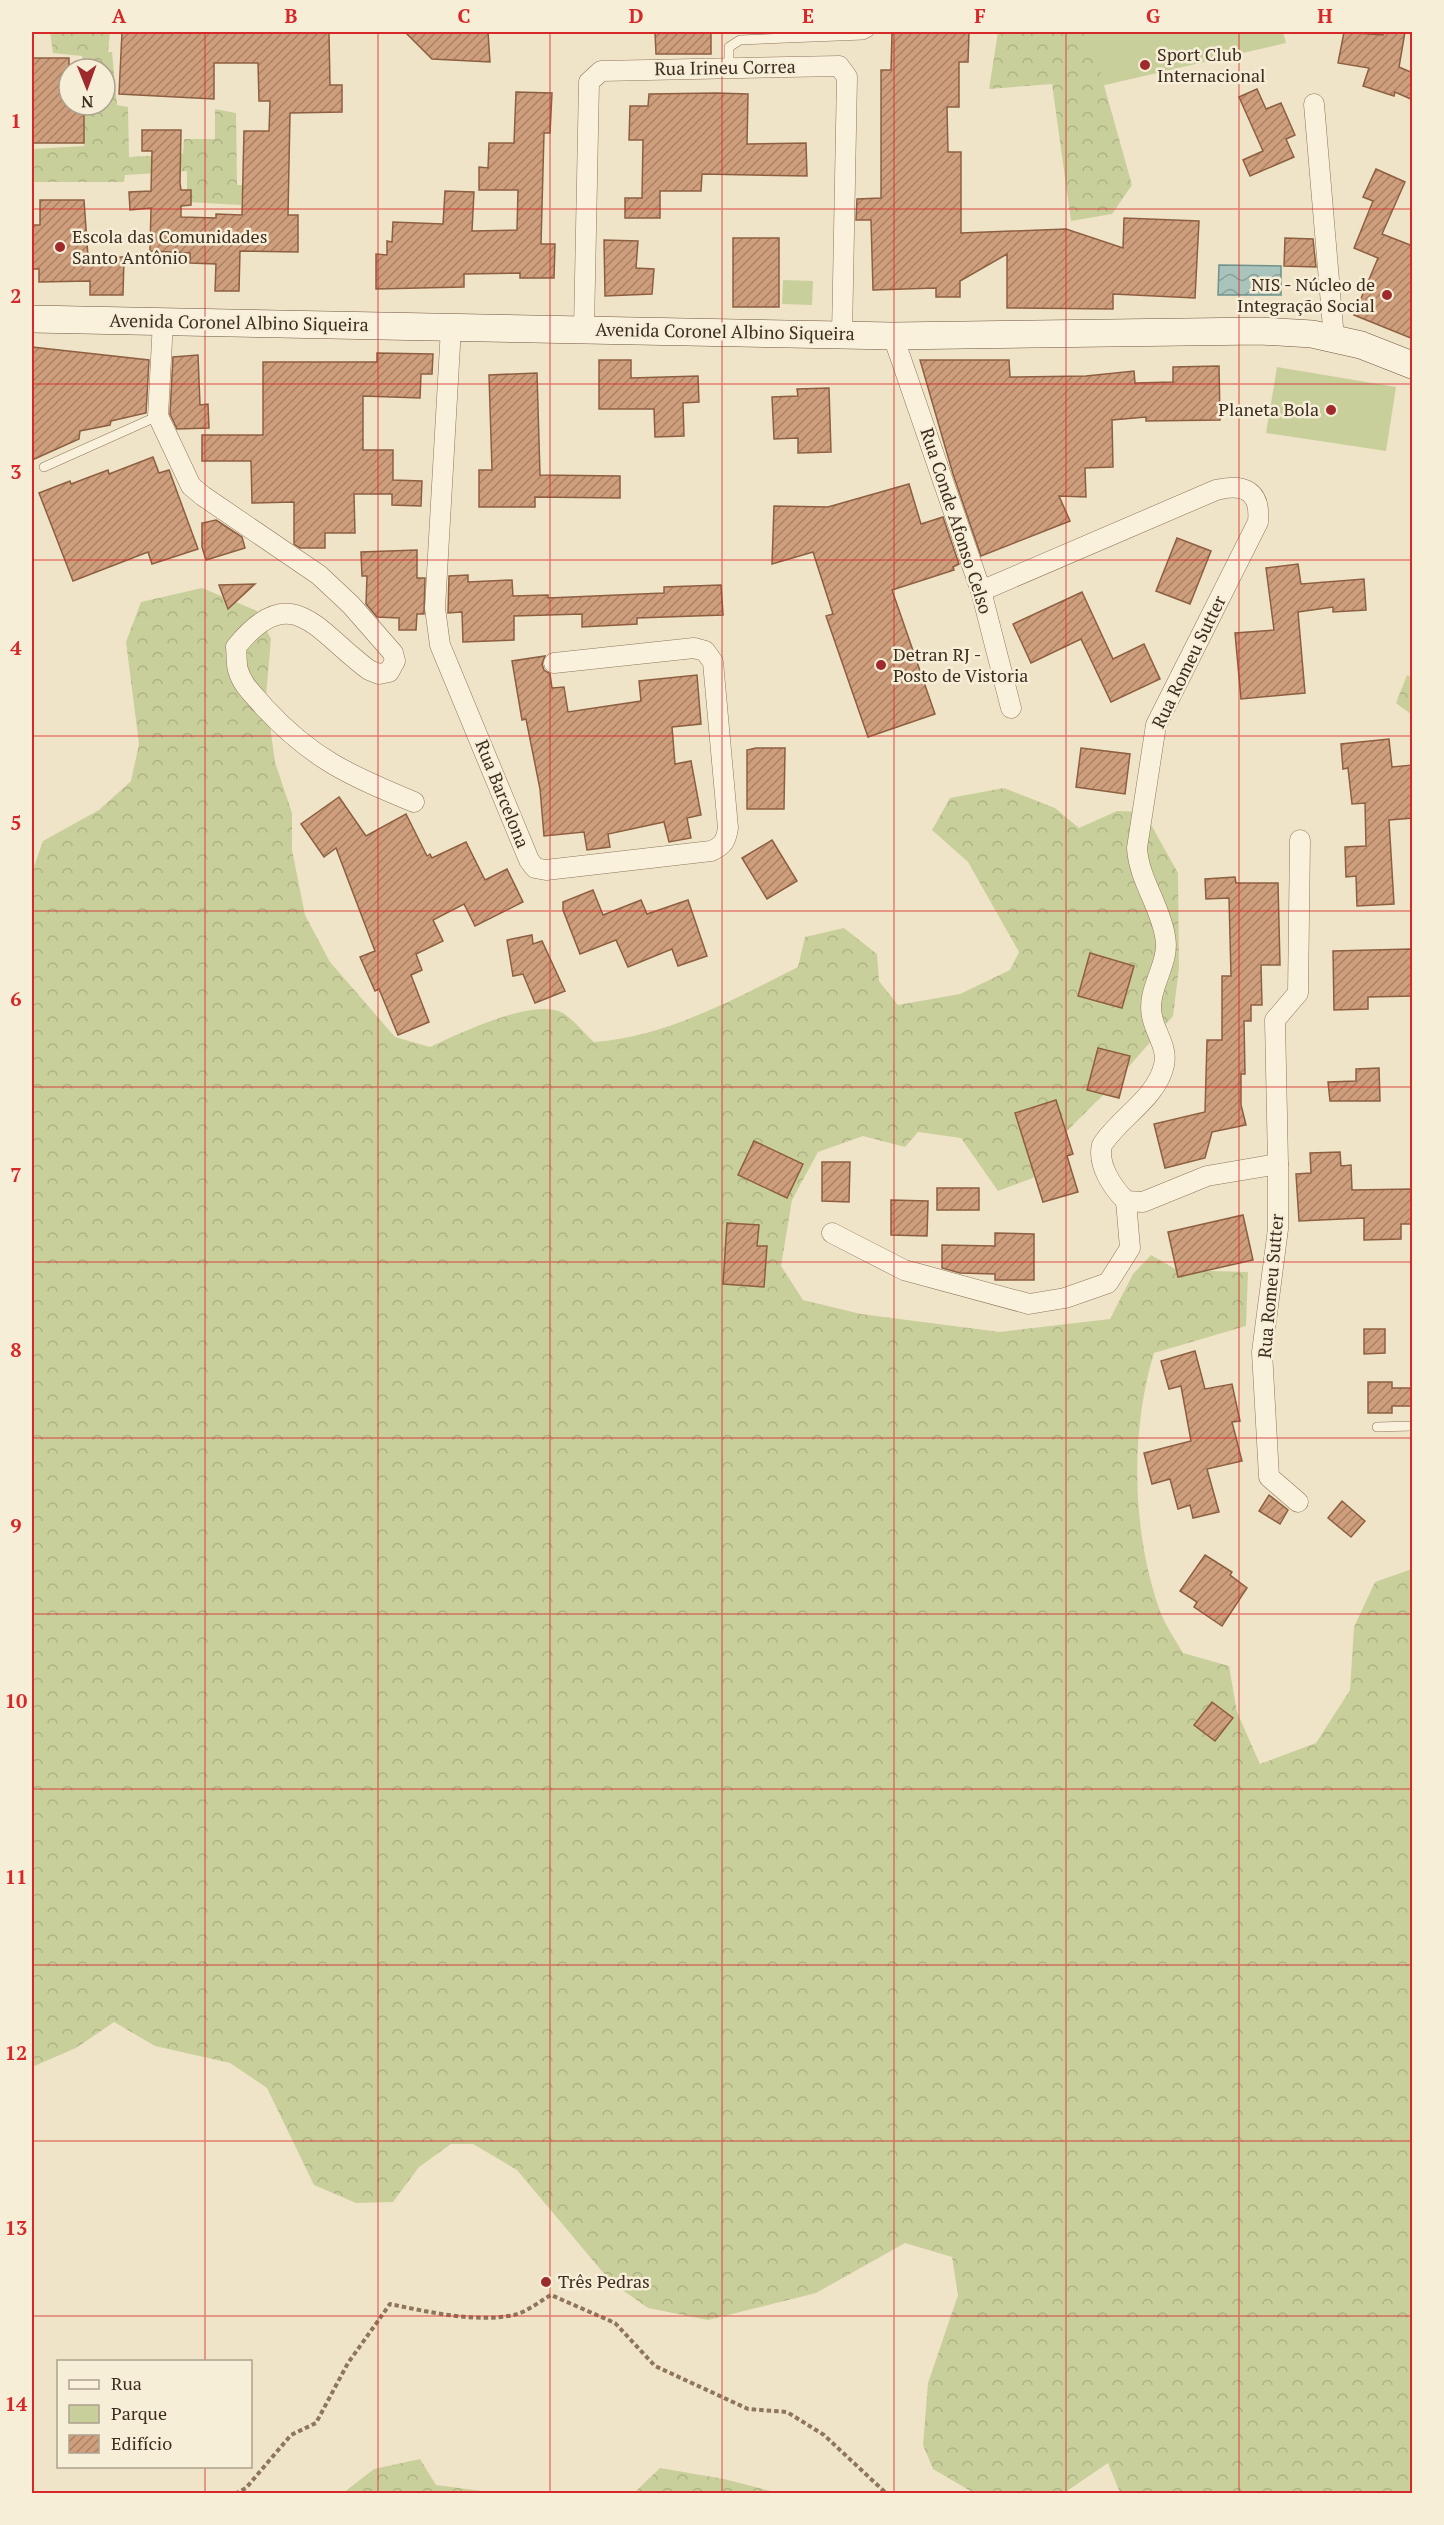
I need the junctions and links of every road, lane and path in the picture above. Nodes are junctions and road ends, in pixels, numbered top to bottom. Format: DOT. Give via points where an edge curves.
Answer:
graph roads {
  1 [pos="869,32"];
  2 [pos="729,67"];
  3 [pos="1314,104"];
  4 [pos="32,319"];
  5 [pos="163,321"];
  6 [pos="451,328"];
  7 [pos="584,328"];
  8 [pos="842,335"];
  9 [pos="893,336"];
  10 [pos="1334,339"];
  11 [pos="1413,365"];
  12 [pos="158,416"];
  13 [pos="44,466"];
  14 [pos="981,591"];
  15 [pos="554,663"];
  16 [pos="1011,708"];
  17 [pos="414,802"];
  18 [pos="1300,840"];
  19 [pos="1278,1164"];
  20 [pos="1126,1201"];
  21 [pos="832,1233"];
  22 [pos="1413,1426"];
  23 [pos="1377,1427"];
  24 [pos="1298,1502"];
  25 [pos="235,2493"];
  26 [pos="887,2493"];
  1 -- 2 [label="lane" via="740,40 729,48"];
  2 -- 7 [label="street, Rua Irineu Correa" via="601,71 589,82"];
  2 -- 8 [label="street, Rua Irineu Correa" via="839,66 847,77"];
  3 -- 10 [label="street"];
  4 -- 5 [label="main road, Avenida Coronel Albino Siqueira"];
  5 -- 6 [label="main road, Avenida Coronel Albino Siqueira"];
  5 -- 12 [label="street"];
  6 -- 7 [label="main road, Avenida Coronel Albino Siqueira"];
  6 -- 15 [label="street, Rua Barcelona" via="435,608 440,645 529,860 535,868 546,870 721,847 728,828 712,662 705,651 694,648"];
  7 -- 8 [label="main road, Avenida Coronel Albino Siqueira"];
  8 -- 9 [label="main road, Avenida Coronel Albino Siqueira"];
  9 -- 10 [label="main road, Avenida Coronel Albino Siqueira" via="1260,331"];
  9 -- 14 [label="street, Rua Conde Afonso Celso"];
  10 -- 11 [label="main road, Avenida Coronel Albino Siqueira"];
  12 -- 13 [label="lane"];
  12 -- 17 [label="street" via="192,486 319,574 393,653 395,661 389,672 369,670 316,625 285,612 252,627 236,647 244,685 311,752 354,777"];
  14 -- 16 [label="street, Rua Conde Afonso Celso"];
  14 -- 20 [label="street, Rua Romeu Sutter" via="1216,490 1244,488 1259,507 1258,522 1156,725 1137,848 1138,864 1165,936 1165,957 1152,993 1151,1016 1162,1043 1164,1065 1152,1089 1102,1145 1100,1153 1106,1172 1114,1189"];
  18 -- 19 [label="street, Rua Romeu Sutter" via="1298,993 1275,1020"];
  19 -- 20 [label="street" via="1207,1176 1143,1202"];
  19 -- 24 [label="street, Rua Romeu Sutter" via="1278,1229 1262,1353 1269,1477"];
  20 -- 21 [label="street" via="1130,1248 1108,1283 1065,1298 1029,1304 904,1270"];
  22 -- 23 [label="lane"];
  25 -- 26 [label="path" via="246,2488 291,2435 316,2423 348,2363 390,2304 431,2313 481,2317 516,2315 551,2295 615,2323 655,2366 748,2409 787,2412 824,2435"];
}
